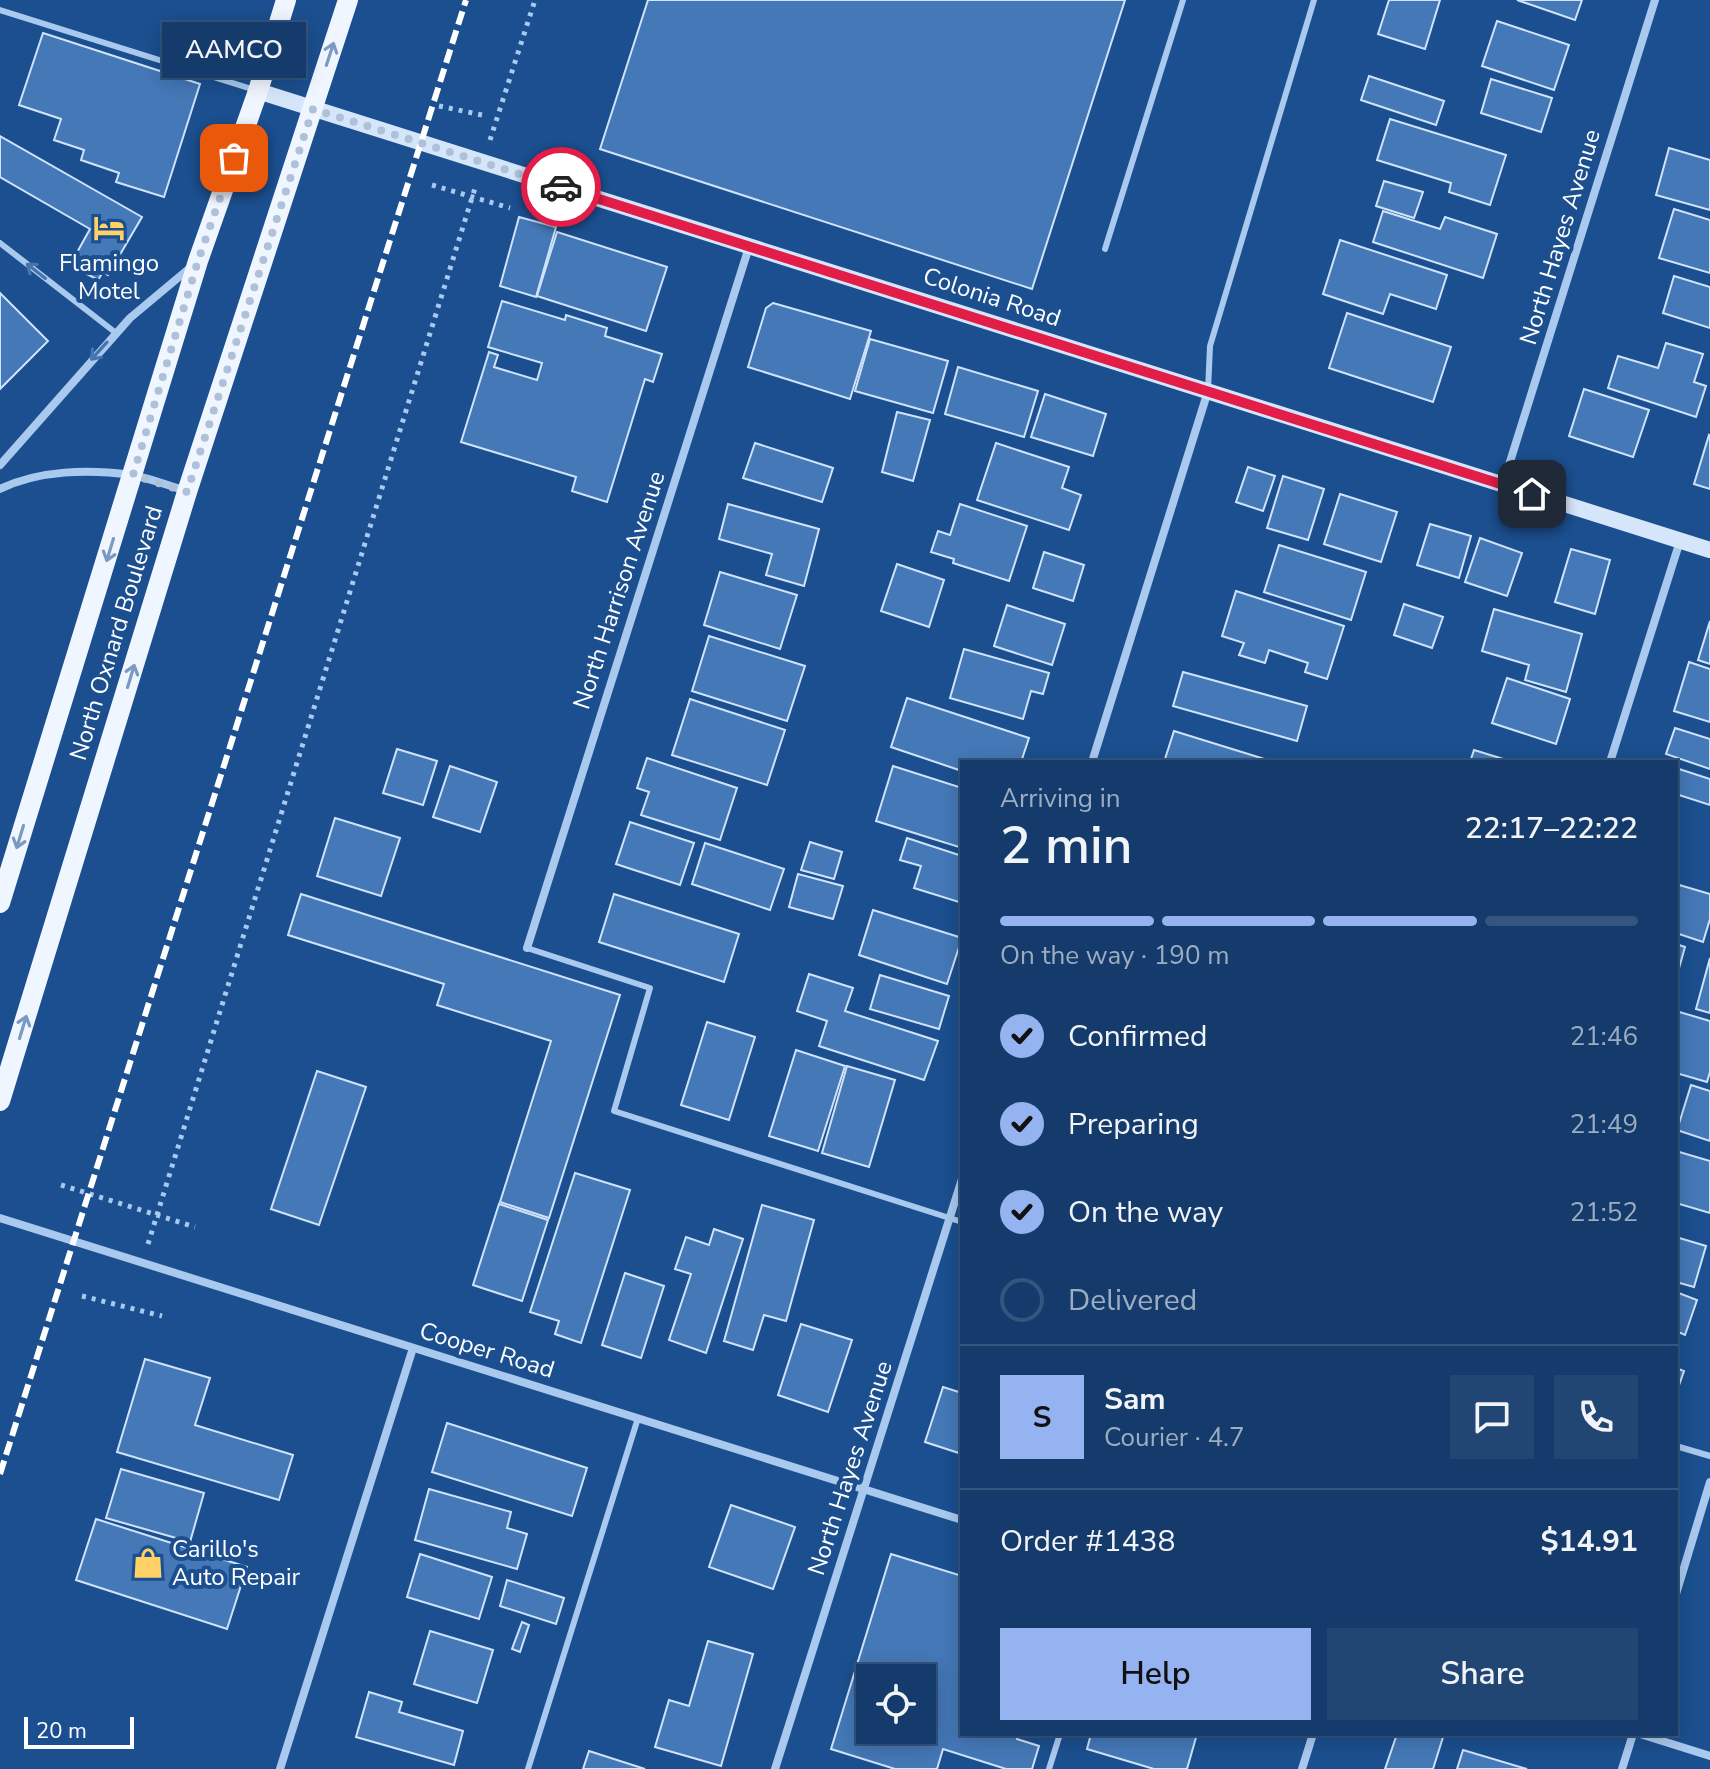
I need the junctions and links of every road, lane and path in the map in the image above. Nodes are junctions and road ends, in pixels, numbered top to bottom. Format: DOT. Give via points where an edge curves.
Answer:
graph roads {
  1 [pos="286,0"];
  2 [pos="348,0"];
  3 [pos="535,0"];
  4 [pos="1183,0"];
  5 [pos="1314,0"];
  6 [pos="1655,0"];
  7 [pos="0,10"];
  8 [pos="258,91"];
  9 [pos="439,106"];
  10 [pos="313,109"];
  11 [pos="482,115"];
  12 [pos="483,163"];
  13 [pos="432,185"];
  14 [pos="472,197"];
  15 [pos="510,208"];
  16 [pos="0,243"];
  17 [pos="750,245"];
  18 [pos="1105,249"];
  19 [pos="198,261"];
  20 [pos="116,333"];
  21 [pos="1208,391"];
  22 [pos="0,465"];
  23 [pos="133,475"];
  24 [pos="1502,485"];
  25 [pos="0,489"];
  26 [pos="187,492"];
  27 [pos="1680,541"];
  28 [pos="1710,550"];
  29 [pos="1093,760"];
  30 [pos="1611,760"];
  31 [pos="0,903"];
  32 [pos="527,948"];
  33 [pos="0,1101"];
  34 [pos="61,1185"];
  35 [pos="960,1186"];
  36 [pos="157,1214"];
  37 [pos="0,1218"];
  38 [pos="950,1218"];
  39 [pos="960,1221"];
  40 [pos="195,1227"];
  41 [pos="142,1262"];
  42 [pos="82,1296"];
  43 [pos="162,1316"];
  44 [pos="413,1348"];
  45 [pos="638,1418"];
  46 [pos="1678,1447"];
  47 [pos="1710,1456"];
  48 [pos="1710,1482"];
  49 [pos="864,1488"];
  50 [pos="960,1519"];
  51 [pos="1678,1587"];
  52 [pos="1059,1736"];
  53 [pos="1312,1736"];
  54 [pos="1632,1736"];
  55 [pos="1646,1736"];
  56 [pos="1710,1756"];
  57 [pos="280,1769"];
  58 [pos="528,1769"];
  59 [pos="775,1769"];
  60 [pos="1049,1769"];
  61 [pos="1302,1769"];
  62 [pos="1622,1769"];
  1 -- 8 [label="main road, North Oxnard Boulevard"];
  10 -- 2 [label="main road, North Oxnard Boulevard, one-way"];
  3 -- 12 [label="path"];
  4 -- 18 [label="lane"];
  5 -- 21 [label="lane" via="1210,346"];
  6 -- 24 [label="street, North Hayes Avenue"];
  7 -- 8 [label="lane"];
  8 -- 10 [label="street, Colonia Road"];
  8 -- 19 [label="main road, North Oxnard Boulevard"];
  9 -- 11 [label="path"];
  10 -- 12 [label="street, Colonia Road"];
  10 -- 26 [label="main road, North Oxnard Boulevard"];
  12 -- 14 [label="path"];
  12 -- 17 [label="street, Colonia Road"];
  13 -- 14 [label="path"];
  14 -- 15 [label="path"];
  14 -- 36 [label="path"];
  20 -- 16 [label="lane, one-way"];
  17 -- 21 [label="street, Colonia Road"];
  17 -- 32 [label="street, North Harrison Avenue"];
  19 -- 20 [label="street"];
  19 -- 23 [label="main road, North Oxnard Boulevard"];
  20 -- 22 [label="street, one-way"];
  21 -- 24 [label="street, Colonia Road"];
  21 -- 29 [label="street"];
  23 -- 25 [label="street" via="41,475"];
  23 -- 26 [label="street"];
  23 -- 31 [label="main road, North Oxnard Boulevard, one-way"];
  24 -- 27 [label="street, Colonia Road"];
  33 -- 26 [label="main road, North Oxnard Boulevard, one-way"];
  27 -- 28 [label="street, Colonia Road"];
  27 -- 30 [label="street"];
  32 -- 38 [label="lane" via="650,988 614,1111"];
  34 -- 36 [label="path"];
  35 -- 38 [label="street, North Hayes Avenue"];
  36 -- 40 [label="path"];
  36 -- 41 [label="path"];
  37 -- 41 [label="street, Cooper Road"];
  38 -- 39 [label="lane"];
  38 -- 49 [label="street, North Hayes Avenue"];
  41 -- 44 [label="street, Cooper Road"];
  42 -- 43 [label="path"];
  44 -- 45 [label="street, Cooper Road"];
  44 -- 57 [label="street"];
  45 -- 49 [label="street, Cooper Road"];
  45 -- 58 [label="lane"];
  46 -- 47 [label="lane"];
  48 -- 51 [label="street"];
  49 -- 50 [label="street, Cooper Road"];
  49 -- 59 [label="street, North Hayes Avenue"];
  52 -- 60 [label="lane"];
  53 -- 61 [label="street"];
  54 -- 62 [label="street"];
  55 -- 56 [label="street"];
}
